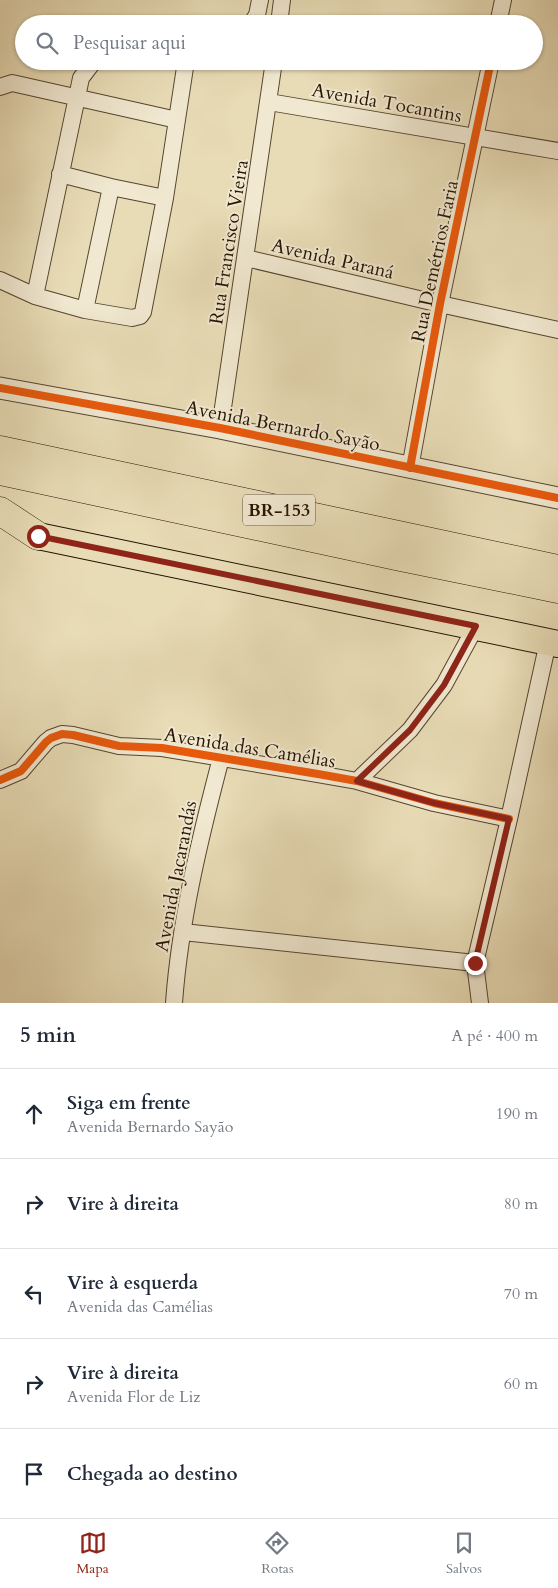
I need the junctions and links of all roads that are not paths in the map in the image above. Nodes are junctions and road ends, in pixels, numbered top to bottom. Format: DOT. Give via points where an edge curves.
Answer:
graph roads {
  1 [pos="260,0"];
  2 [pos="282,0"];
  3 [pos="503,0"];
  4 [pos="256,15"];
  5 [pos="280,15"];
  6 [pos="500,15"];
  7 [pos="88,70"];
  8 [pos="185,70"];
  9 [pos="273,70"];
  10 [pos="489,70"];
  11 [pos="0,86"];
  12 [pos="77,99"];
  13 [pos="269,102"];
  14 [pos="177,120"];
  15 [pos="476,137"];
  16 [pos="558,150"];
  17 [pos="60,174"];
  18 [pos="111,187"];
  19 [pos="165,198"];
  20 [pos="246,258"];
  21 [pos="0,280"];
  22 [pos="35,296"];
  23 [pos="440,304"];
  24 [pos="86,310"];
  25 [pos="558,330"];
  26 [pos="0,388"];
  27 [pos="220,428"];
  28 [pos="0,450"];
  29 [pos="410,468"];
  30 [pos="0,471"];
  31 [pos="558,498"];
  32 [pos="0,511"];
  33 [pos="0,529"];
  34 [pos="38,536"];
  35 [pos="558,569"];
  36 [pos="558,589"];
  37 [pos="476,626"];
  38 [pos="553,643"];
  39 [pos="221,758"];
  40 [pos="0,780"];
  41 [pos="357,781"];
  42 [pos="509,819"];
  43 [pos="183,932"];
  44 [pos="475,963"];
  45 [pos="174,1003"];
  46 [pos="480,1003"];
  1 -- 4 [label="street"];
  2 -- 5 [label="street"];
  3 -- 6 [label="street"];
  7 -- 12 [label="street" via="82,78"];
  8 -- 14 [label="street"];
  9 -- 13 [label="street, Rua Francisco Vieira"];
  10 -- 15 [label="street, Rua Demétrios Faria"];
  11 -- 12 [label="street" via="12,83"];
  12 -- 14 [label="street"];
  12 -- 17 [label="street"];
  13 -- 15 [label="street, Avenida Tocantins"];
  13 -- 20 [label="street, Rua Francisco Vieira"];
  14 -- 19 [label="street"];
  15 -- 16 [label="street, Avenida Tocantins"];
  15 -- 23 [label="street, Rua Demétrios Faria"];
  17 -- 18 [label="street"];
  17 -- 22 [label="street"];
  18 -- 19 [label="street"];
  18 -- 24 [label="street"];
  19 -- 24 [label="street" via="143,312 132,318"];
  20 -- 23 [label="street, Avenida Paraná"];
  20 -- 27 [label="street, Rua Francisco Vieira"];
  21 -- 22 [label="street"];
  22 -- 24 [label="street"];
  23 -- 25 [label="street, Avenida Paraná"];
  23 -- 29 [label="street, Rua Demétrios Faria"];
  26 -- 27 [label="street, Avenida Bernardo Sayão"];
  27 -- 29 [label="street, Avenida Bernardo Sayão"];
  28 -- 35 [label="highway, BR-153"];
  29 -- 31 [label="street, Avenida Bernardo Sayão"];
  30 -- 36 [label="highway, BR-153"];
  32 -- 34 [label="highway"];
  33 -- 34 [label="street"];
  34 -- 37 [label="main road"];
  37 -- 38 [label="main road"];
  37 -- 41 [label="street" via="444,685 410,730"];
  38 -- 42 [label="street"];
  39 -- 40 [label="street, Avenida das Camélias" via="162,748 119,746 62,734 46,742 22,770"];
  39 -- 41 [label="street, Avenida das Camélias"];
  39 -- 43 [label="street, Avenida Jacarandás" via="198,851"];
  41 -- 42 [label="street, Avenida das Camélias" via="434,803"];
  42 -- 44 [label="street"];
  43 -- 44 [label="street"];
  43 -- 45 [label="street, Avenida Jacarandás"];
  44 -- 46 [label="street"];
}
